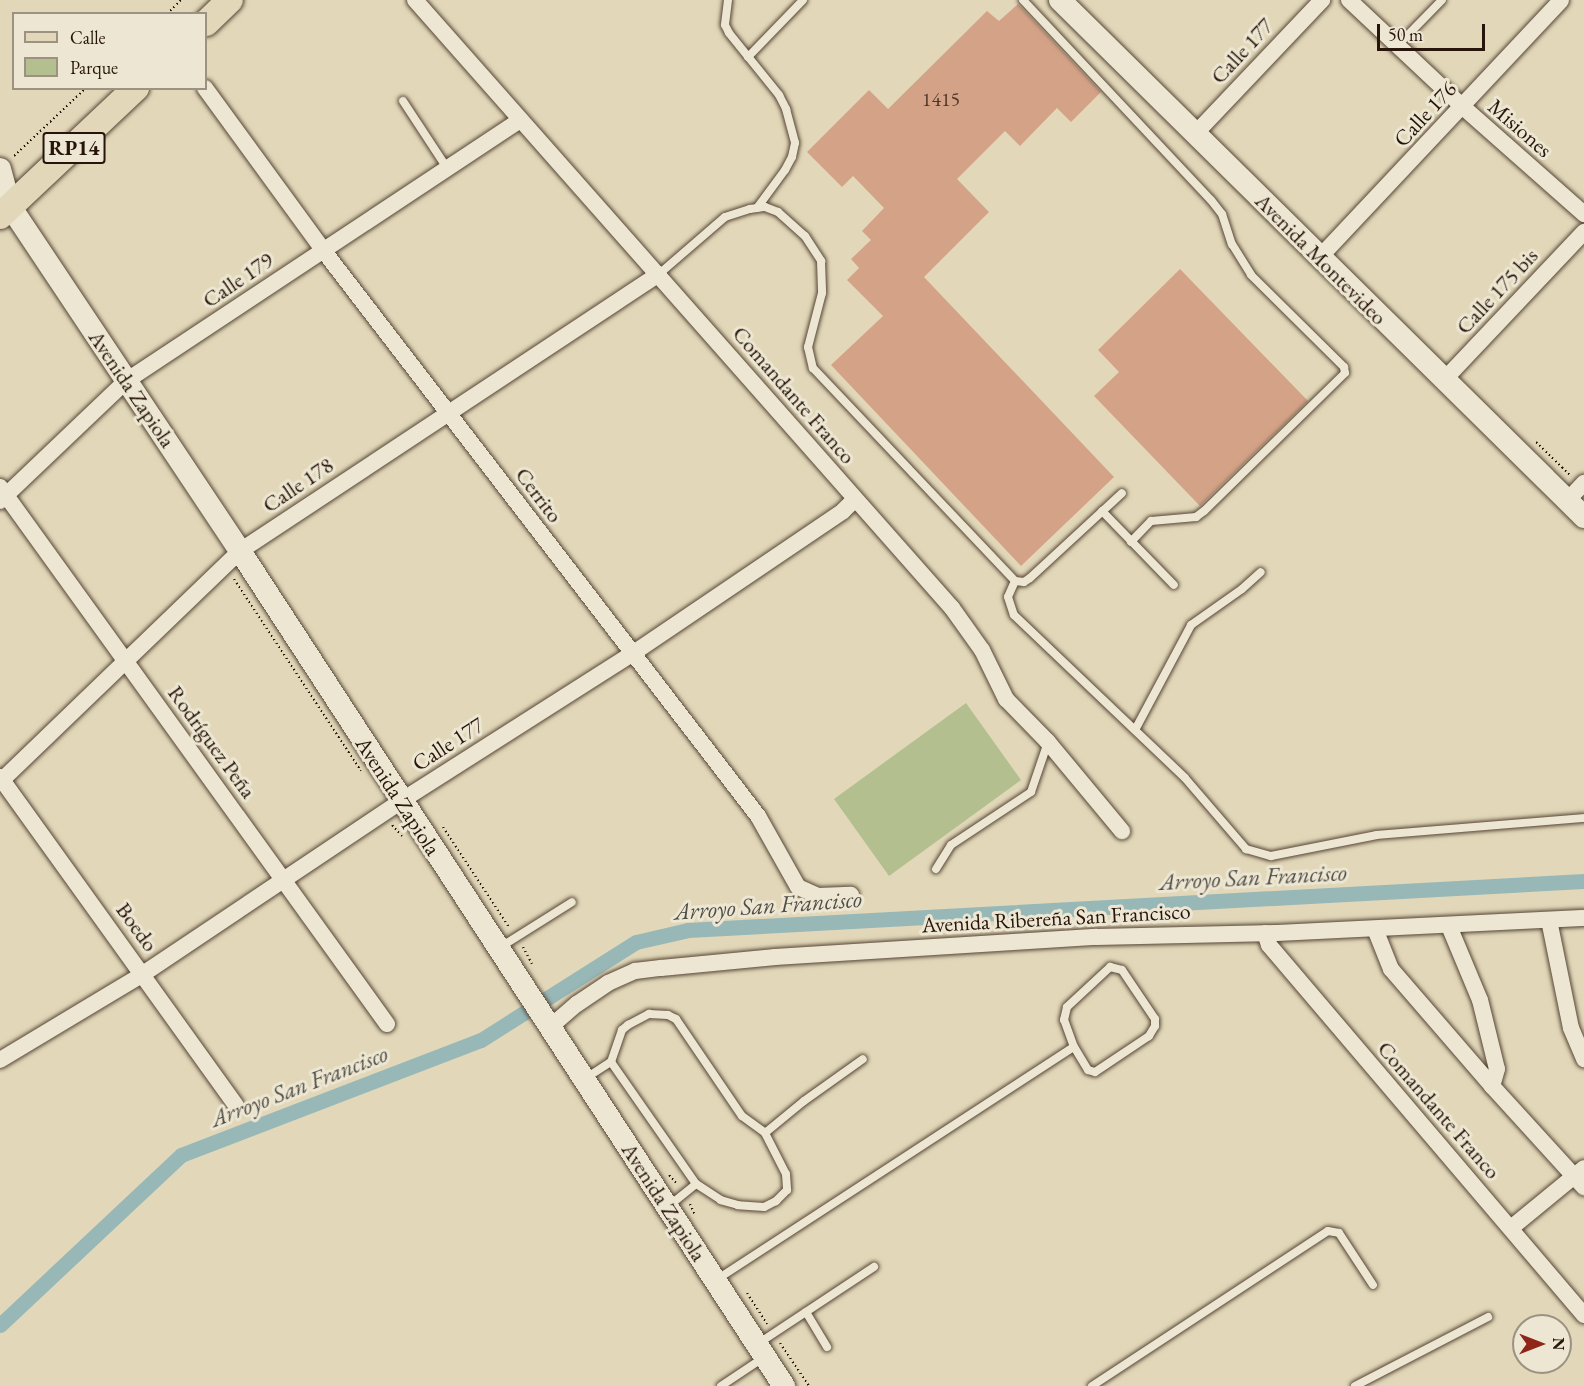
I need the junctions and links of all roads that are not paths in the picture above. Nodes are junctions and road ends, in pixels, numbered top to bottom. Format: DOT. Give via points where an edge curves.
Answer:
graph roads {
  1 [pos="230,0"];
  2 [pos="415,0"];
  3 [pos="728,0"];
  4 [pos="803,0"];
  5 [pos="1023,0"];
  6 [pos="1060,0"];
  7 [pos="1322,0"];
  8 [pos="1349,0"];
  9 [pos="1442,0"];
  10 [pos="1562,0"];
  11 [pos="207,22"];
  12 [pos="1397,46"];
  13 [pos="748,57"];
  14 [pos="134,90"];
  15 [pos="206,90"];
  16 [pos="403,101"];
  17 [pos="1463,107"];
  18 [pos="520,120"];
  19 [pos="1195,134"];
  20 [pos="5,164"];
  21 [pos="447,168"];
  22 [pos="3,206"];
  23 [pos="757,208"];
  24 [pos="1584,214"];
  25 [pos="1584,232"];
  26 [pos="323,250"];
  27 [pos="1320,257"];
  28 [pos="659,274"];
  29 [pos="1444,380"];
  30 [pos="126,381"];
  31 [pos="448,412"];
  32 [pos="1584,483"];
  33 [pos="1122,493"];
  34 [pos="2,494"];
  35 [pos="855,499"];
  36 [pos="1567,501"];
  37 [pos="1102,511"];
  38 [pos="1584,517"];
  39 [pos="1131,542"];
  40 [pos="240,551"];
  41 [pos="1261,572"];
  42 [pos="1015,581"];
  43 [pos="1174,585"];
  44 [pos="632,654"];
  45 [pos="126,660"];
  46 [pos="1135,730"];
  47 [pos="1048,742"];
  48 [pos="1,780"];
  49 [pos="401,801"];
  50 [pos="1584,818"];
  51 [pos="1122,831"];
  52 [pos="936,869"];
  53 [pos="284,881"];
  54 [pos="851,895"];
  55 [pos="572,902"];
  56 [pos="1584,918"];
  57 [pos="1549,920"];
  58 [pos="1449,926"];
  59 [pos="1375,929"];
  60 [pos="1265,933"];
  61 [pos="507,943"];
  62 [pos="143,974"];
  63 [pos="545,1023"];
  64 [pos="387,1024"];
  65 [pos="1074,1047"];
  66 [pos="863,1059"];
  67 [pos="1584,1059"];
  68 [pos="0,1060"];
  69 [pos="611,1062"];
  70 [pos="583,1080"];
  71 [pos="1492,1086"];
  72 [pos="236,1105"];
  73 [pos="765,1133"];
  74 [pos="1581,1177"];
  75 [pos="696,1184"];
  76 [pos="668,1207"];
  77 [pos="1511,1228"];
  78 [pos="874,1267"];
  79 [pos="715,1280"];
  80 [pos="1372,1285"];
  81 [pos="806,1312"];
  82 [pos="1584,1315"];
  83 [pos="1488,1317"];
  84 [pos="827,1347"];
  85 [pos="760,1351"];
  86 [pos="721,1386"];
  87 [pos="784,1386"];
  88 [pos="1092,1386"];
  89 [pos="1355,1386"];
  1 -- 11 [label="main road"];
  2 -- 18 [label="street, Comandante Franco"];
  3 -- 13 [label="lane" via="725,25"];
  4 -- 13 [label="lane"];
  5 -- 39 [label="lane" via="1211,200 1222,214 1232,244 1251,275 1344,367 1345,373 1204,511 1196,517 1151,521"];
  6 -- 19 [label="main road, Avenida Montevideo"];
  7 -- 19 [label="street, Calle 177"];
  8 -- 12 [label="street, Misiones"];
  9 -- 12 [label="lane"];
  10 -- 17 [label="street, Calle 176"];
  12 -- 17 [label="street, Misiones"];
  13 -- 23 [label="lane" via="779,95 795,143 785,170"];
  14 -- 22 [label="main road, RP14"];
  15 -- 26 [label="street, Cerrito"];
  16 -- 21 [label="lane"];
  17 -- 24 [label="street, Misiones"];
  17 -- 27 [label="street, Calle 176"];
  18 -- 21 [label="street, Calle 179"];
  18 -- 28 [label="street, Comandante Franco"];
  19 -- 27 [label="main road, Avenida Montevideo"];
  20 -- 22 [label="main road, Avenida Zapiola"];
  21 -- 26 [label="street, Calle 179"];
  22 -- 30 [label="main road, Avenida Zapiola"];
  23 -- 28 [label="lane" via="740,210 717,223"];
  23 -- 42 [label="lane" via="778,212 806,236 821,261 822,293 808,347 813,368"];
  25 -- 29 [label="street, Calle 175 bis"];
  26 -- 30 [label="street, Calle 179"];
  26 -- 31 [label="street, Cerrito"];
  27 -- 29 [label="main road, Avenida Montevideo"];
  28 -- 31 [label="street, Calle 178"];
  28 -- 35 [label="street, Comandante Franco"];
  29 -- 36 [label="main road, Avenida Montevideo"];
  30 -- 34 [label="street, Calle 179"];
  30 -- 40 [label="main road, Avenida Zapiola"];
  31 -- 40 [label="street, Calle 178"];
  31 -- 44 [label="street, Cerrito"];
  32 -- 36 [label="street"];
  33 -- 37 [label="lane"];
  34 -- 45 [label="street, Rodríguez Peña"];
  35 -- 44 [label="street, Calle 177" via="843,511"];
  35 -- 47 [label="street, Comandante Franco" via="952,608 982,650 1006,699"];
  36 -- 38 [label="main road, Avenida Montevideo"];
  37 -- 39 [label="lane"];
  37 -- 42 [label="lane" via="1030,579"];
  39 -- 43 [label="lane"];
  40 -- 45 [label="street, Calle 178"];
  40 -- 49 [label="main road, Avenida Zapiola"];
  41 -- 46 [label="lane" via="1191,625"];
  42 -- 46 [label="lane" via="1008,597 1014,615"];
  44 -- 49 [label="street, Calle 177"];
  44 -- 54 [label="street, Cerrito" via="758,816 798,888 818,896"];
  45 -- 48 [label="street, Calle 178"];
  45 -- 53 [label="street, Rodríguez Peña"];
  46 -- 50 [label="lane" via="1185,778 1246,849 1270,856 1377,835"];
  47 -- 51 [label="street, Comandante Franco"];
  47 -- 52 [label="lane" via="1031,792 951,845"];
  48 -- 62 [label="street, Boedo"];
  49 -- 53 [label="street, Calle 177"];
  49 -- 61 [label="main road, Avenida Zapiola"];
  53 -- 62 [label="street, Calle 177"];
  53 -- 64 [label="street, Rodríguez Peña"];
  55 -- 61 [label="lane"];
  56 -- 57 [label="street, Avenida Ribereña San Francisco"];
  57 -- 58 [label="street, Avenida Ribereña San Francisco"];
  57 -- 67 [label="street" via="1571,1028"];
  58 -- 59 [label="street, Avenida Ribereña San Francisco"];
  58 -- 71 [label="street" via="1479,1000 1497,1069"];
  59 -- 60 [label="street, Avenida Ribereña San Francisco"];
  59 -- 71 [label="street" via="1391,969"];
  60 -- 63 [label="street, Avenida Ribereña San Francisco" via="1096,937 775,957 635,971 608,982"];
  60 -- 77 [label="street, Comandante Franco" via="1269,945"];
  61 -- 63 [label="main road, Avenida Zapiola"];
  62 -- 68 [label="street, Calle 177"];
  62 -- 72 [label="street, Boedo"];
  63 -- 70 [label="main road, Avenida Zapiola"];
  65 -- 65 [label="lane" via="1088,1070 1095,1072 1153,1031 1155,1019 1117,967 1104,970 1067,1007 1064,1020"];
  65 -- 79 [label="lane"];
  66 -- 73 [label="lane"];
  69 -- 70 [label="lane"];
  69 -- 73 [label="lane" via="622,1030 628,1025 649,1014 669,1015 736,1109"];
  69 -- 75 [label="lane"];
  70 -- 76 [label="main road, Avenida Zapiola"];
  71 -- 74 [label="street"];
  73 -- 75 [label="lane" via="789,1183 776,1201 764,1207 738,1205 721,1200"];
  74 -- 77 [label="street"];
  75 -- 76 [label="lane"];
  76 -- 79 [label="main road, Avenida Zapiola"];
  77 -- 82 [label="street, Comandante Franco"];
  78 -- 81 [label="lane"];
  79 -- 85 [label="main road, Avenida Zapiola"];
  80 -- 88 [label="lane" via="1339,1233 1328,1231"];
  81 -- 84 [label="lane"];
  81 -- 85 [label="lane"];
  83 -- 89 [label="lane"];
  85 -- 86 [label="lane"];
  85 -- 87 [label="main road, Avenida Zapiola"];
}
